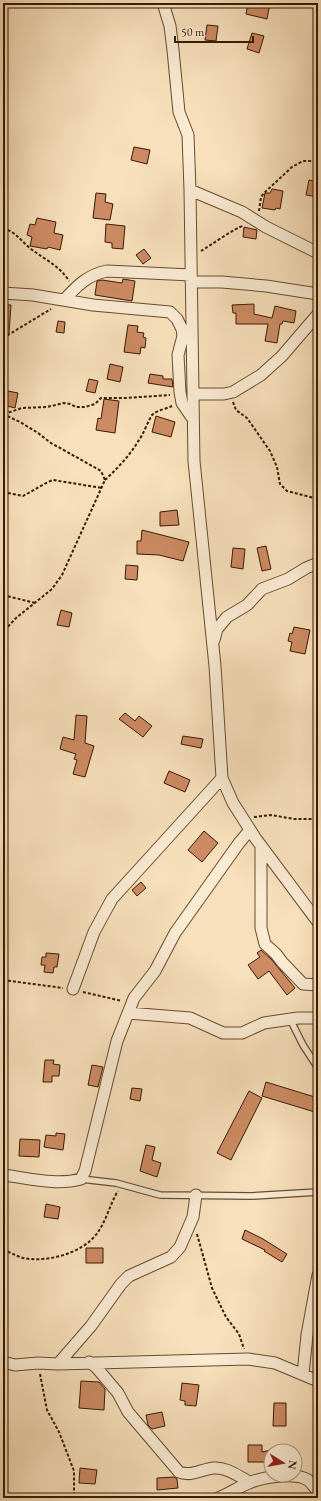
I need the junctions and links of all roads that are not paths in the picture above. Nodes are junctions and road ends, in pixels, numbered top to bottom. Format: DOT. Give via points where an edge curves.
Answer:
graph roads {
  1 [pos="163,3"];
  2 [pos="190,190"];
  3 [pos="318,253"];
  4 [pos="191,279"];
  5 [pos="3,293"];
  6 [pos="318,294"];
  7 [pos="64,300"];
  8 [pos="318,314"];
  9 [pos="193,394"];
  10 [pos="193,419"];
  11 [pos="318,563"];
  12 [pos="213,646"];
  13 [pos="222,778"];
  14 [pos="250,830"];
  15 [pos="261,846"];
  16 [pos="318,922"];
  17 [pos="318,985"];
  18 [pos="73,990"];
  19 [pos="128,1013"];
  20 [pos="318,1018"];
  21 [pos="290,1019"];
  22 [pos="318,1068"];
  23 [pos="3,1175"];
  24 [pos="81,1179"];
  25 [pos="318,1192"];
  26 [pos="196,1195"];
  27 [pos="318,1275"];
  28 [pos="3,1362"];
  29 [pos="89,1362"];
  30 [pos="58,1364"];
  31 [pos="15,1365"];
  32 [pos="3,1370"];
  33 [pos="303,1374"];
  34 [pos="318,1381"];
  35 [pos="250,1482"];
  36 [pos="318,1492"];
  37 [pos="218,1498"];
  1 -- 2 [label="street" via="170,26 179,112 188,134"];
  2 -- 3 [label="street" via="242,212"];
  2 -- 4 [label="street"];
  4 -- 6 [label="street" via="259,285"];
  4 -- 7 [label="street" via="107,271 89,276"];
  4 -- 9 [label="street"];
  5 -- 7 [label="street"];
  7 -- 10 [label="street" via="170,312 182,329 183,336 178,355 181,397"];
  8 -- 9 [label="street" via="282,356 261,374 233,392"];
  9 -- 10 [label="street"];
  10 -- 12 [label="street" via="194,461"];
  11 -- 12 [label="street" via="262,590 247,605 227,617 217,630"];
  12 -- 13 [label="street"];
  13 -- 14 [label="street" via="233,803"];
  13 -- 18 [label="street" via="112,899 94,932"];
  14 -- 15 [label="street"];
  14 -- 19 [label="street" via="175,933 155,971 134,998"];
  15 -- 16 [label="street"];
  15 -- 17 [label="street" via="261,928 265,944 303,984"];
  19 -- 21 [label="street" via="190,1018 223,1033 242,1033 264,1023"];
  19 -- 24 [label="street" via="117,1041"];
  20 -- 21 [label="street"];
  21 -- 22 [label="lane"];
  23 -- 24 [label="street" via="54,1182"];
  24 -- 26 [label="lane" via="160,1194"];
  25 -- 26 [label="lane" via="252,1196"];
  26 -- 30 [label="street" via="193,1217 180,1247 171,1257 129,1276"];
  27 -- 33 [label="street"];
  28 -- 31 [label="street"];
  29 -- 30 [label="street"];
  29 -- 33 [label="street" via="248,1359 275,1363"];
  29 -- 35 [label="street" via="118,1393 128,1412 180,1472 185,1474 215,1468"];
  30 -- 31 [label="street"];
  31 -- 32 [label="street"];
  33 -- 34 [label="street"];
  35 -- 36 [label="street" via="278,1476 304,1478 310,1481"];
  35 -- 37 [label="street"];
}
